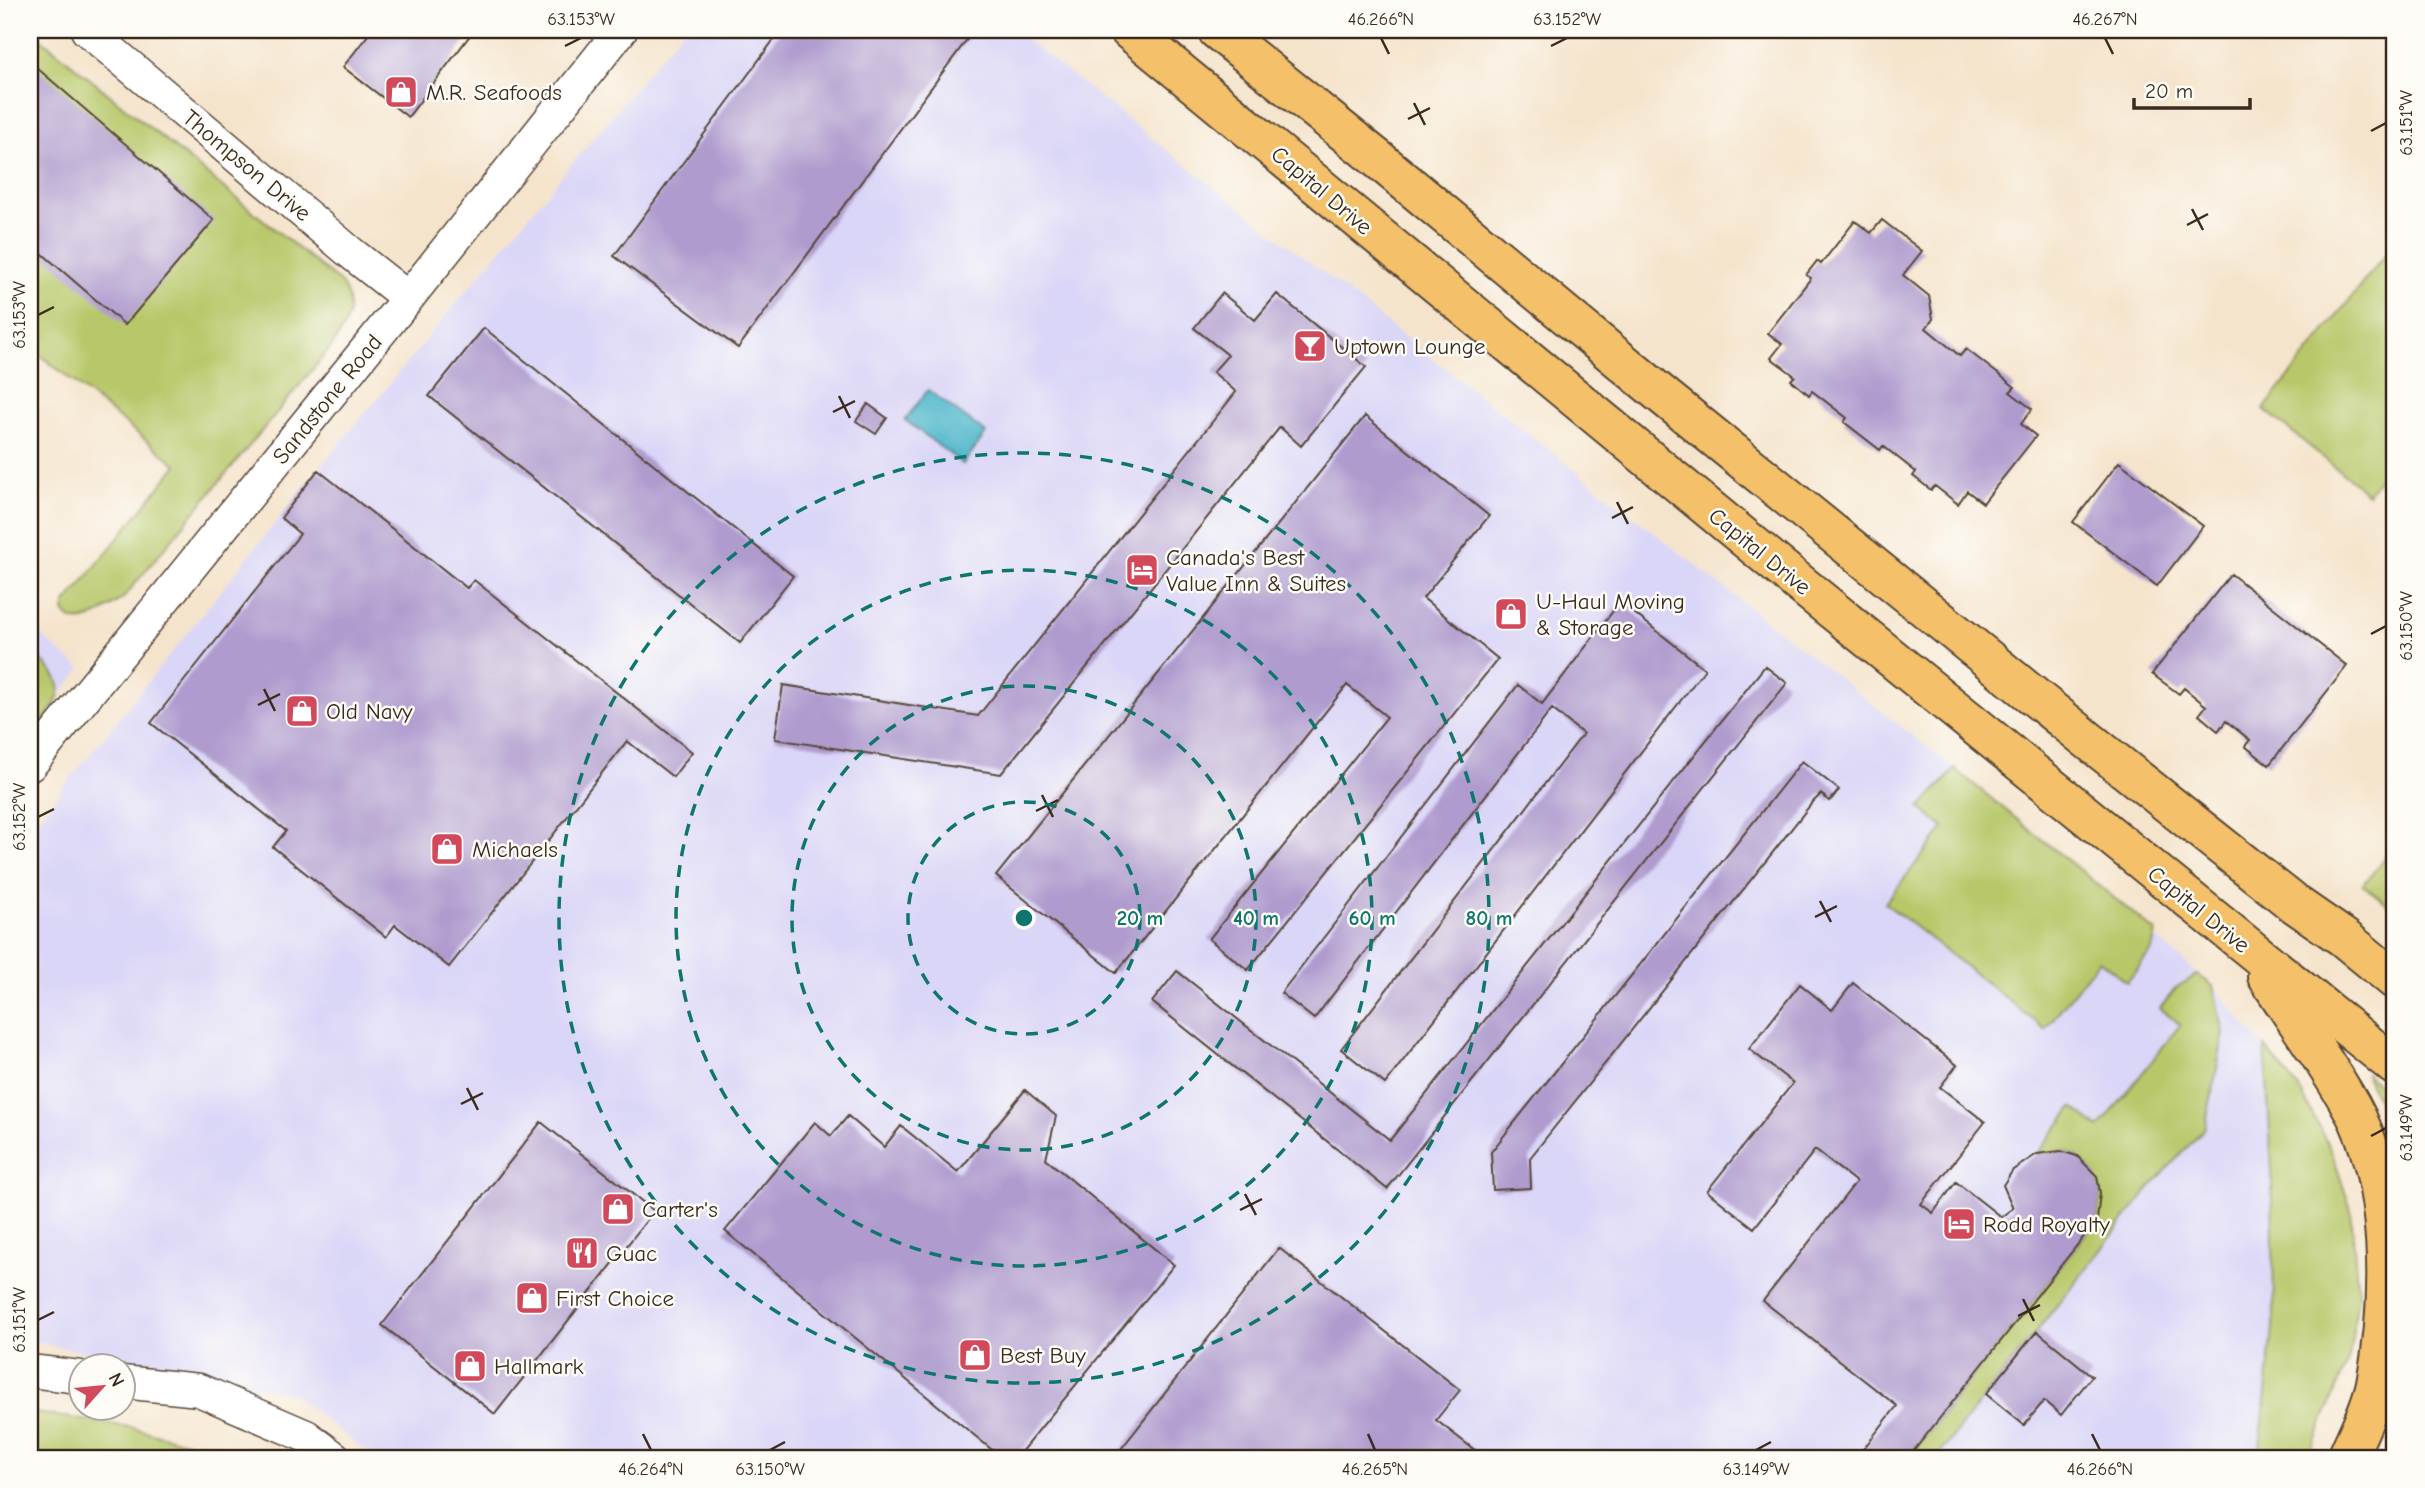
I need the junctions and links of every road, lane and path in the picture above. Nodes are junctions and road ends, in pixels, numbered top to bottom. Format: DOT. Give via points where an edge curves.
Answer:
graph roads {
  1 [pos="87,30"];
  2 [pos="621,30"];
  3 [pos="1129,30"];
  4 [pos="1217,30"];
  5 [pos="408,299"];
  6 [pos="30,765"];
  7 [pos="2248,948"];
  8 [pos="2395,980"];
  9 [pos="2395,1066"];
  10 [pos="30,1371"];
  11 [pos="66,1375"];
  12 [pos="136,1383"];
  13 [pos="335,1458"];
  14 [pos="2347,1458"];
  1 -- 5 [label="street, Thompson Drive"];
  2 -- 5 [label="street, Sandstone Road"];
  3 -- 7 [label="main road, Capital Drive"];
  4 -- 8 [label="main road" via="2088,740"];
  5 -- 6 [label="street, Sandstone Road"];
  7 -- 9 [label="main road, Capital Drive"];
  7 -- 14 [label="main road" via="2351,1107 2367,1144 2381,1202 2387,1308 2375,1386"];
  10 -- 11 [label="street"];
  12 -- 13 [label="street" via="199,1390 306,1436"];
}
